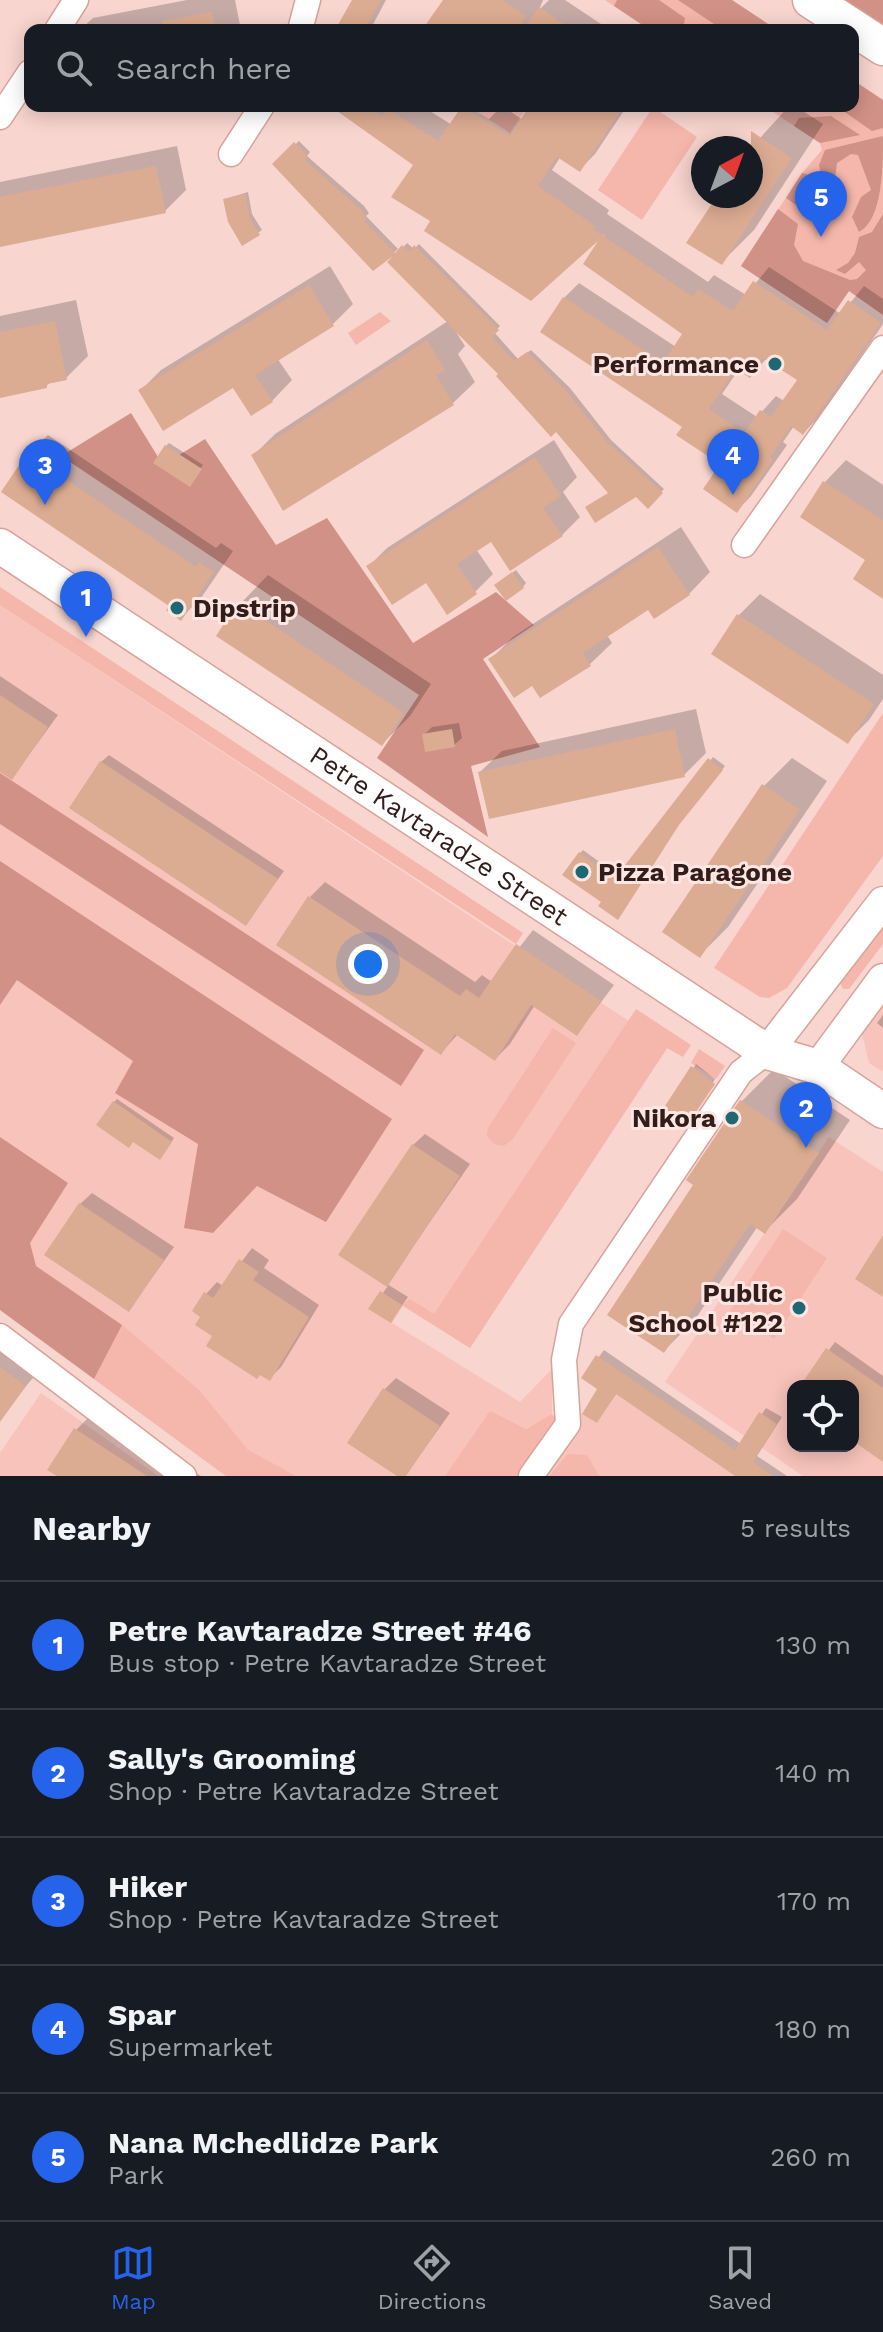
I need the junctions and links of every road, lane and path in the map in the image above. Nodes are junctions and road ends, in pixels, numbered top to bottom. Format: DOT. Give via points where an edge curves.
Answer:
graph roads {
  1 [pos="76,0"];
  2 [pos="308,0"];
  3 [pos="811,0"];
  4 [pos="61,24"];
  5 [pos="302,24"];
  6 [pos="848,24"];
  7 [pos="859,31"];
  8 [pos="883,47"];
  9 [pos="24,81"];
  10 [pos="258,112"];
  11 [pos="0,117"];
  12 [pos="231,154"];
  13 [pos="883,348"];
  14 [pos="744,545"];
  15 [pos="0,546"];
  16 [pos="883,902"];
  17 [pos="830,971"];
  18 [pos="875,990"];
  19 [pos="767,1052"];
  20 [pos="818,1067"];
  21 [pos="883,1111"];
  22 [pos="0,1336"];
  23 [pos="184,1476"];
  24 [pos="531,1476"];
  1 -- 4 [label="street"];
  2 -- 5 [label="street"];
  3 -- 6 [label="main road"];
  7 -- 8 [label="main road"];
  9 -- 11 [label="street"];
  10 -- 12 [label="street"];
  13 -- 14 [label="street"];
  15 -- 19 [label="main road, Petre Kavtaradze Street"];
  16 -- 17 [label="street"];
  17 -- 18 [label="street" via="839,993"];
  17 -- 19 [label="street"];
  18 -- 20 [label="street"];
  19 -- 20 [label="main road, Petre Kavtaradze Street"];
  19 -- 24 [label="street" via="741,1072 571,1324 564,1360 568,1424"];
  20 -- 21 [label="main road, Petre Kavtaradze Street"];
  22 -- 23 [label="street"];
}
